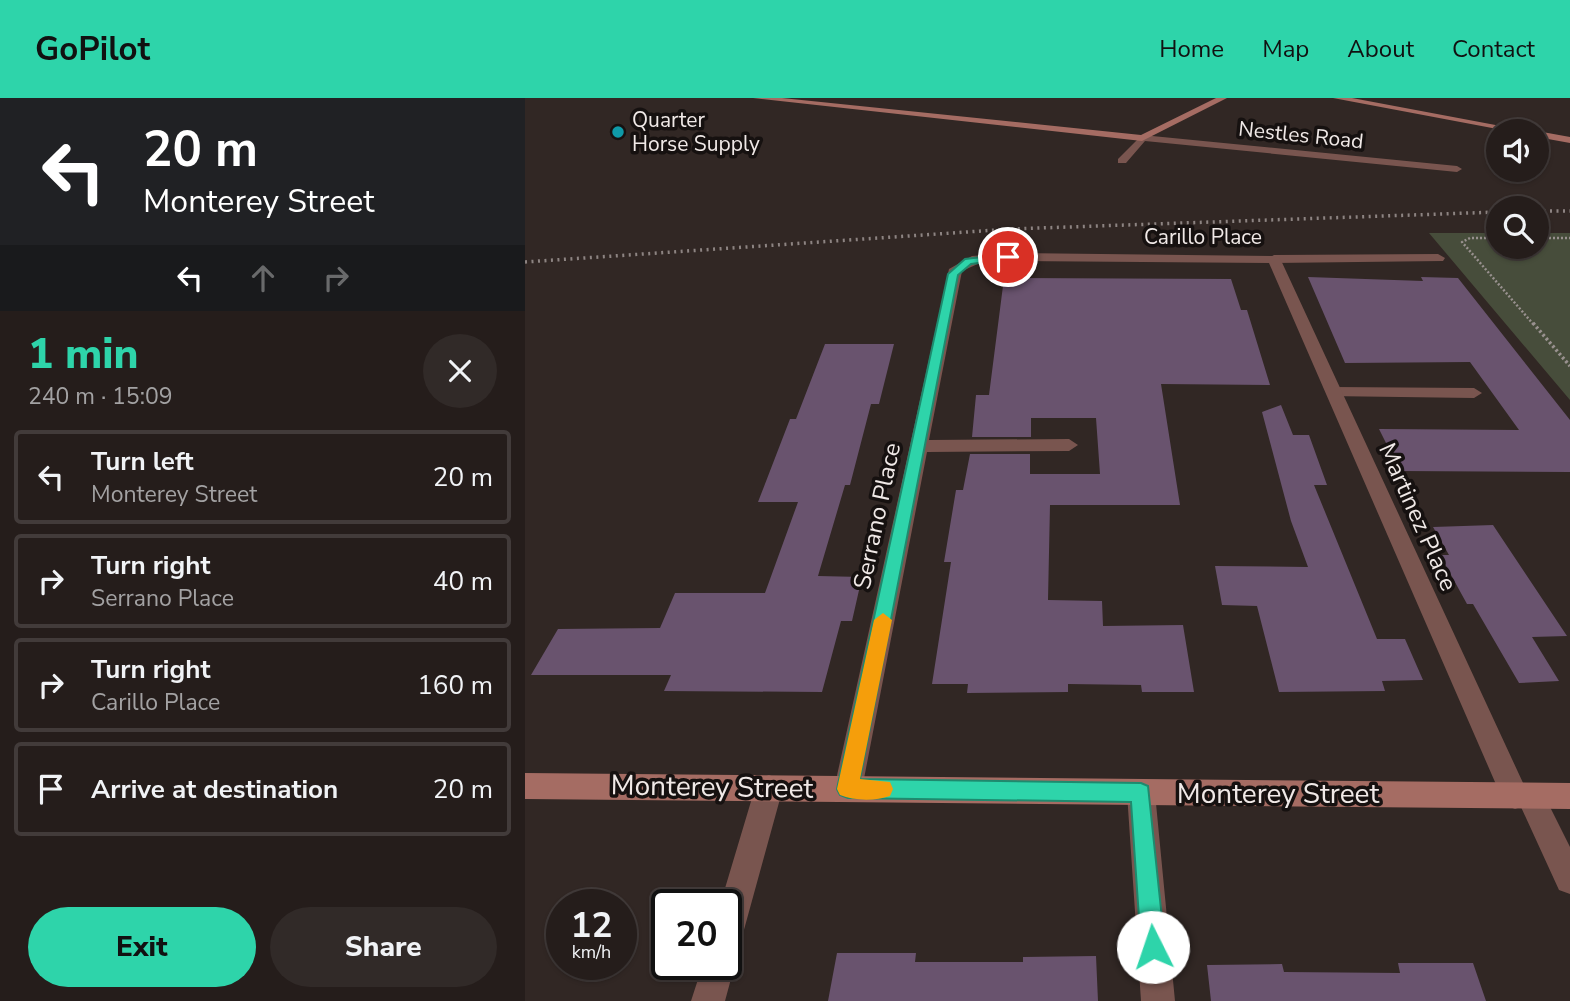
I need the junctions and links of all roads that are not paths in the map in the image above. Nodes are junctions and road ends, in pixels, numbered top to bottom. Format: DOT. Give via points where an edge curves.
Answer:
graph roads {
  1 [pos="757,98"];
  2 [pos="1223,98"];
  3 [pos="1337,98"];
  4 [pos="1486,124"];
  5 [pos="1549,136"];
  6 [pos="1142,138"];
  7 [pos="1570,140"];
  8 [pos="1122,161"];
  9 [pos="1457,169"];
  10 [pos="1438,258"];
  11 [pos="1274,259"];
  12 [pos="968,261"];
  13 [pos="1333,392"];
  14 [pos="1474,393"];
  15 [pos="1069,444"];
  16 [pos="919,446"];
  17 [pos="525,786"];
  18 [pos="769,788"];
  19 [pos="848,789"];
  20 [pos="1141,793"];
  21 [pos="1523,796"];
  22 [pos="1570,796"];
  23 [pos="1570,879"];
  24 [pos="740,889"];
  25 [pos="714,980"];
  26 [pos="708,1001"];
  27 [pos="1158,1001"];
  1 -- 6 [label="street, Nestles Road"];
  2 -- 6 [label="street, Nestles Road"];
  3 -- 4 [label="street"];
  5 -- 7 [label="street"];
  6 -- 8 [label="street"];
  6 -- 9 [label="street, Nestles Road"];
  10 -- 11 [label="street, Carillo Place"];
  11 -- 12 [label="street, Carillo Place" via="1008,257"];
  11 -- 13 [label="street, Martinez Place"];
  12 -- 16 [label="street, Serrano Place" via="953,274"];
  13 -- 14 [label="street"];
  13 -- 21 [label="street, Martinez Place"];
  15 -- 16 [label="street"];
  16 -- 19 [label="street, Serrano Place"];
  17 -- 18 [label="street, Monterey Street"];
  18 -- 19 [label="street, Monterey Street"];
  18 -- 24 [label="street"];
  19 -- 20 [label="street, Monterey Street"];
  20 -- 21 [label="street, Monterey Street"];
  20 -- 27 [label="street"];
  21 -- 22 [label="street, Monterey Street"];
  21 -- 23 [label="street, Martinez Place"];
  25 -- 26 [label="street"];
}
